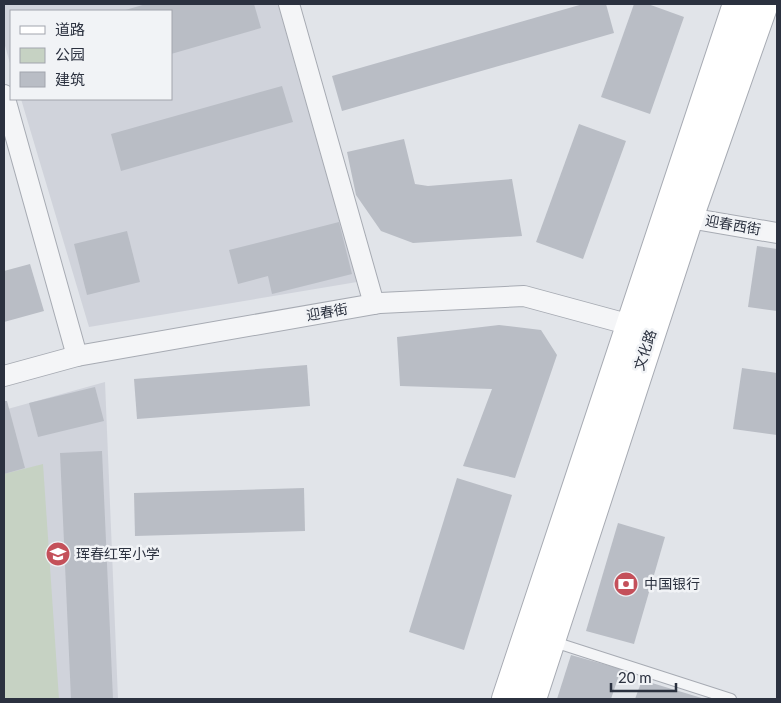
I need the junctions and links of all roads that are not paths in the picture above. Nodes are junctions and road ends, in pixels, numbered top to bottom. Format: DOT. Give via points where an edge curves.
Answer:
graph roads {
  1 [pos="289,4"];
  2 [pos="737,4"];
  3 [pos="764,4"];
  4 [pos="4,95"];
  5 [pos="689,218"];
  6 [pos="777,233"];
  7 [pos="374,304"];
  8 [pos="640,327"];
  9 [pos="78,356"];
  10 [pos="4,376"];
  11 [pos="540,637"];
  12 [pos="506,699"];
  13 [pos="532,699"];
  14 [pos="731,699"];
  1 -- 7 [label="street"];
  2 -- 8 [label="main road, 文化路"];
  3 -- 5 [label="main road, 文化路"];
  4 -- 9 [label="street"];
  5 -- 6 [label="street, 迎春西街"];
  5 -- 8 [label="main road, 文化路"];
  7 -- 8 [label="street, 迎春街" via="524,296"];
  7 -- 9 [label="street, 迎春街"];
  8 -- 11 [label="main road, 文化路"];
  9 -- 10 [label="street, 迎春街"];
  11 -- 12 [label="main road, 文化路"];
  11 -- 13 [label="main road, 文化路"];
  11 -- 14 [label="lane"];
}
